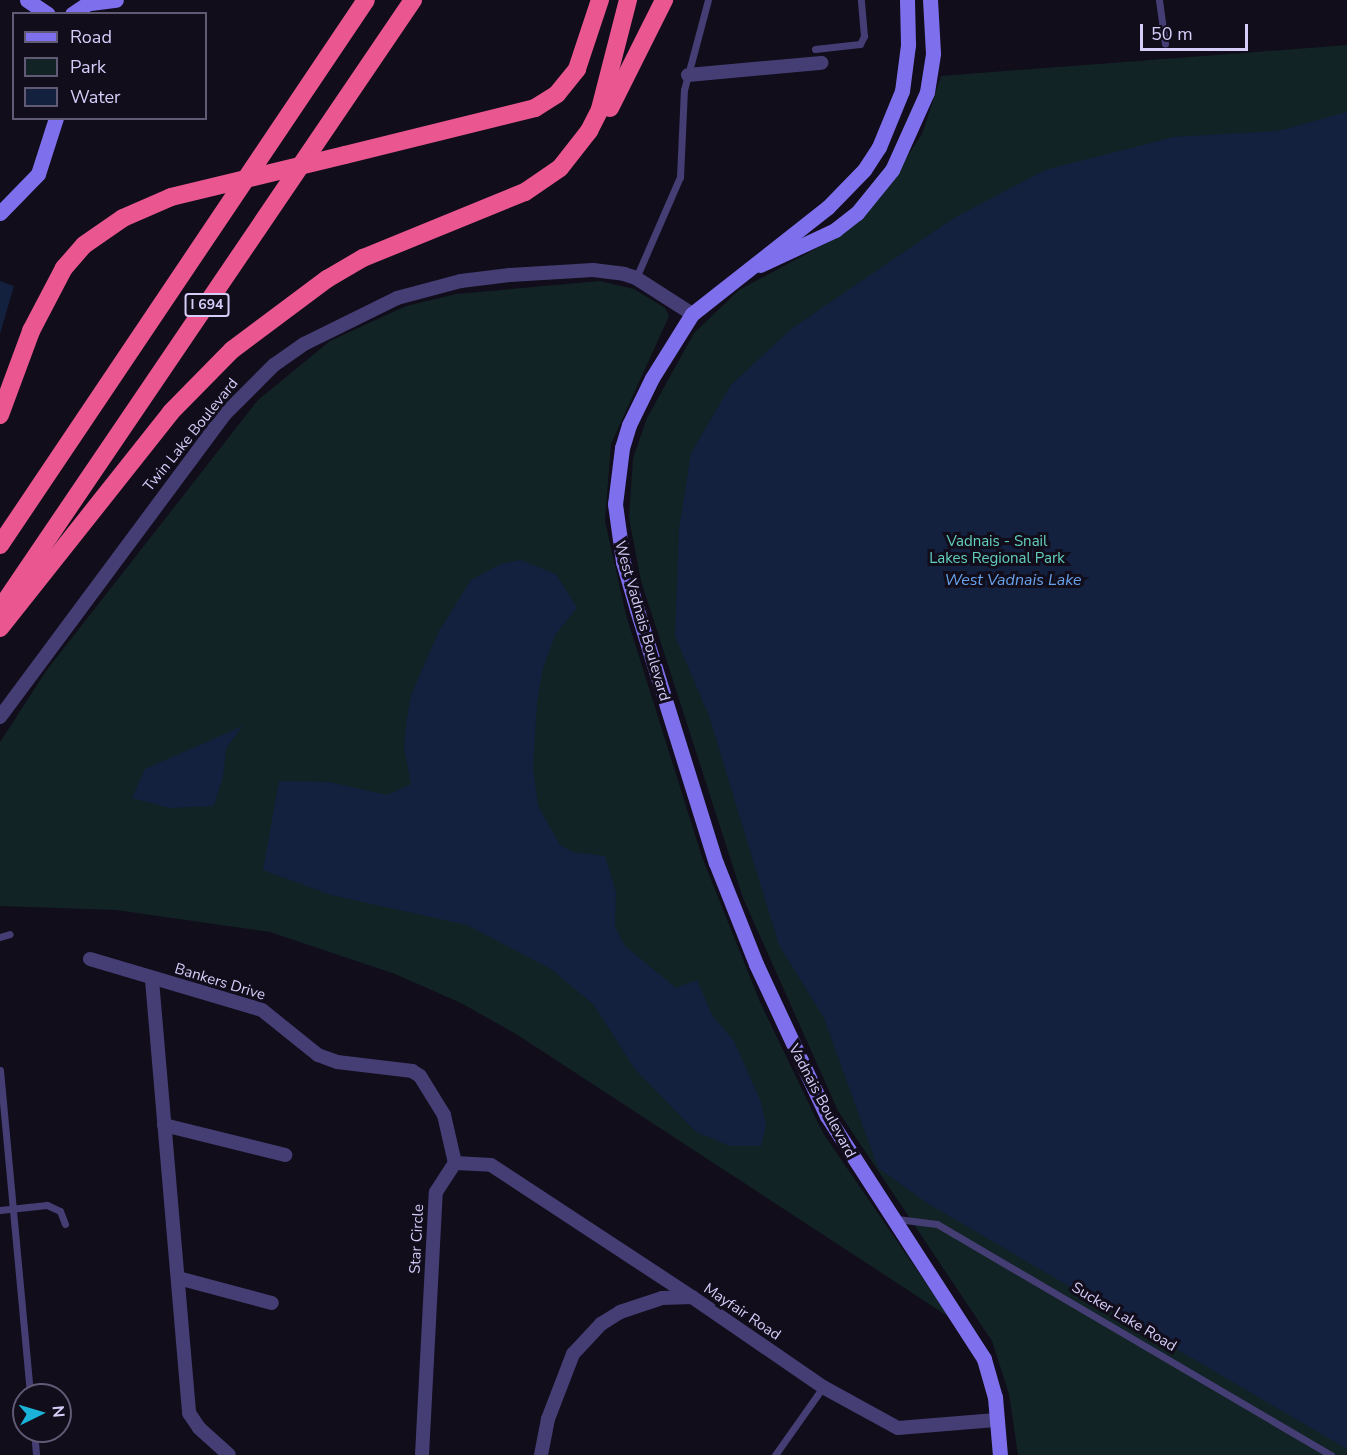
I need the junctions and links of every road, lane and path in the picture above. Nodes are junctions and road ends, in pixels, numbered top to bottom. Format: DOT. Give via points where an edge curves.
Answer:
graph roads {
  1 [pos="366,0"];
  2 [pos="413,0"];
  3 [pos="600,0"];
  4 [pos="628,0"];
  5 [pos="664,0"];
  6 [pos="708,0"];
  7 [pos="861,0"];
  8 [pos="907,0"];
  9 [pos="930,0"];
  10 [pos="1159,0"];
  11 [pos="110,5"];
  12 [pos="82,8"];
  13 [pos="1165,44"];
  14 [pos="815,49"];
  15 [pos="821,63"];
  16 [pos="688,75"];
  17 [pos="55,120"];
  18 [pos="560,168"];
  19 [pos="0,213"];
  20 [pos="746,271"];
  21 [pos="636,278"];
  22 [pos="692,314"];
  23 [pos="0,415"];
  24 [pos="0,545"];
  25 [pos="0,609"];
  26 [pos="0,628"];
  27 [pos="0,717"];
  28 [pos="694,795"];
  29 [pos="10,934"];
  30 [pos="0,937"];
  31 [pos="90,959"];
  32 [pos="152,980"];
  33 [pos="0,1070"];
  34 [pos="164,1125"];
  35 [pos="285,1155"];
  36 [pos="455,1163"];
  37 [pos="13,1209"];
  38 [pos="0,1210"];
  39 [pos="897,1219"];
  40 [pos="65,1224"];
  41 [pos="178,1278"];
  42 [pos="692,1297"];
  43 [pos="272,1303"];
  44 [pos="29,1383"];
  45 [pos="823,1387"];
  46 [pos="996,1420"];
  47 [pos="229,1455"];
  48 [pos="422,1455"];
  49 [pos="541,1455"];
  50 [pos="775,1455"];
  51 [pos="1000,1455"];
  52 [pos="1331,1455"];
  1 -- 24 [label="highway, I 694"];
  2 -- 25 [label="highway, I 694"];
  3 -- 23 [label="highway, bridge" via="577,69 557,94 535,108 171,197 123,218 84,246 64,268 31,331"];
  4 -- 18 [label="highway" via="600,109 589,131"];
  5 -- 18 [label="highway" via="596,131 573,160"];
  6 -- 16 [label="lane"];
  7 -- 14 [label="lane" via="864,36 860,44"];
  8 -- 20 [label="street, West Vadnais Boulevard" via="908,56 902,91 890,126 864,170 848,188"];
  9 -- 20 [label="street, West Vadnais Boulevard" via="932,68 924,103 892,170 857,213 813,242"];
  10 -- 13 [label="lane"];
  11 -- 12 [label="street"];
  15 -- 16 [label="street"];
  16 -- 21 [label="lane" via="682,107 680,177"];
  17 -- 19 [label="street" via="38,174"];
  18 -- 26 [label="highway" via="525,192 363,258 327,279 232,350 171,412"];
  20 -- 22 [label="street, West Vadnais Boulevard"];
  21 -- 22 [label="street, Twin Lake Boulevard"];
  21 -- 27 [label="street, Twin Lake Boulevard" via="592,270 461,281 397,298 304,344 274,365 224,415"];
  22 -- 28 [label="street, West Vadnais Boulevard" via="652,378 630,425 622,448 615,504 623,562"];
  28 -- 39 [label="street, Vadnais Boulevard" via="736,915 794,1051 827,1116"];
  29 -- 30 [label="lane"];
  31 -- 32 [label="street"];
  32 -- 34 [label="street, Bankers Drive"];
  32 -- 36 [label="street, Bankers Drive" via="262,1010 318,1055 337,1062 412,1071 420,1076 444,1115"];
  33 -- 37 [label="lane"];
  34 -- 35 [label="street"];
  34 -- 41 [label="street, Bankers Drive"];
  36 -- 42 [label="street" via="491,1165"];
  36 -- 48 [label="street, Star Circle" via="436,1192"];
  37 -- 38 [label="lane"];
  37 -- 40 [label="lane" via="47,1205 60,1211"];
  37 -- 44 [label="lane"];
  39 -- 46 [label="street, Vadnais Boulevard" via="984,1359 995,1397"];
  39 -- 52 [label="lane, Sucker Lake Road" via="937,1224"];
  41 -- 43 [label="street"];
  41 -- 47 [label="street, Bankers Drive" via="189,1413 192,1421"];
  42 -- 45 [label="street, Mayfair Road"];
  42 -- 49 [label="street, Mayfair Road" via="640,1303 620,1312 586,1338 573,1354 559,1386"];
  45 -- 46 [label="street, Mayfair Road" via="898,1428"];
  45 -- 50 [label="lane"];
  46 -- 51 [label="street, Vadnais Boulevard"];
}
